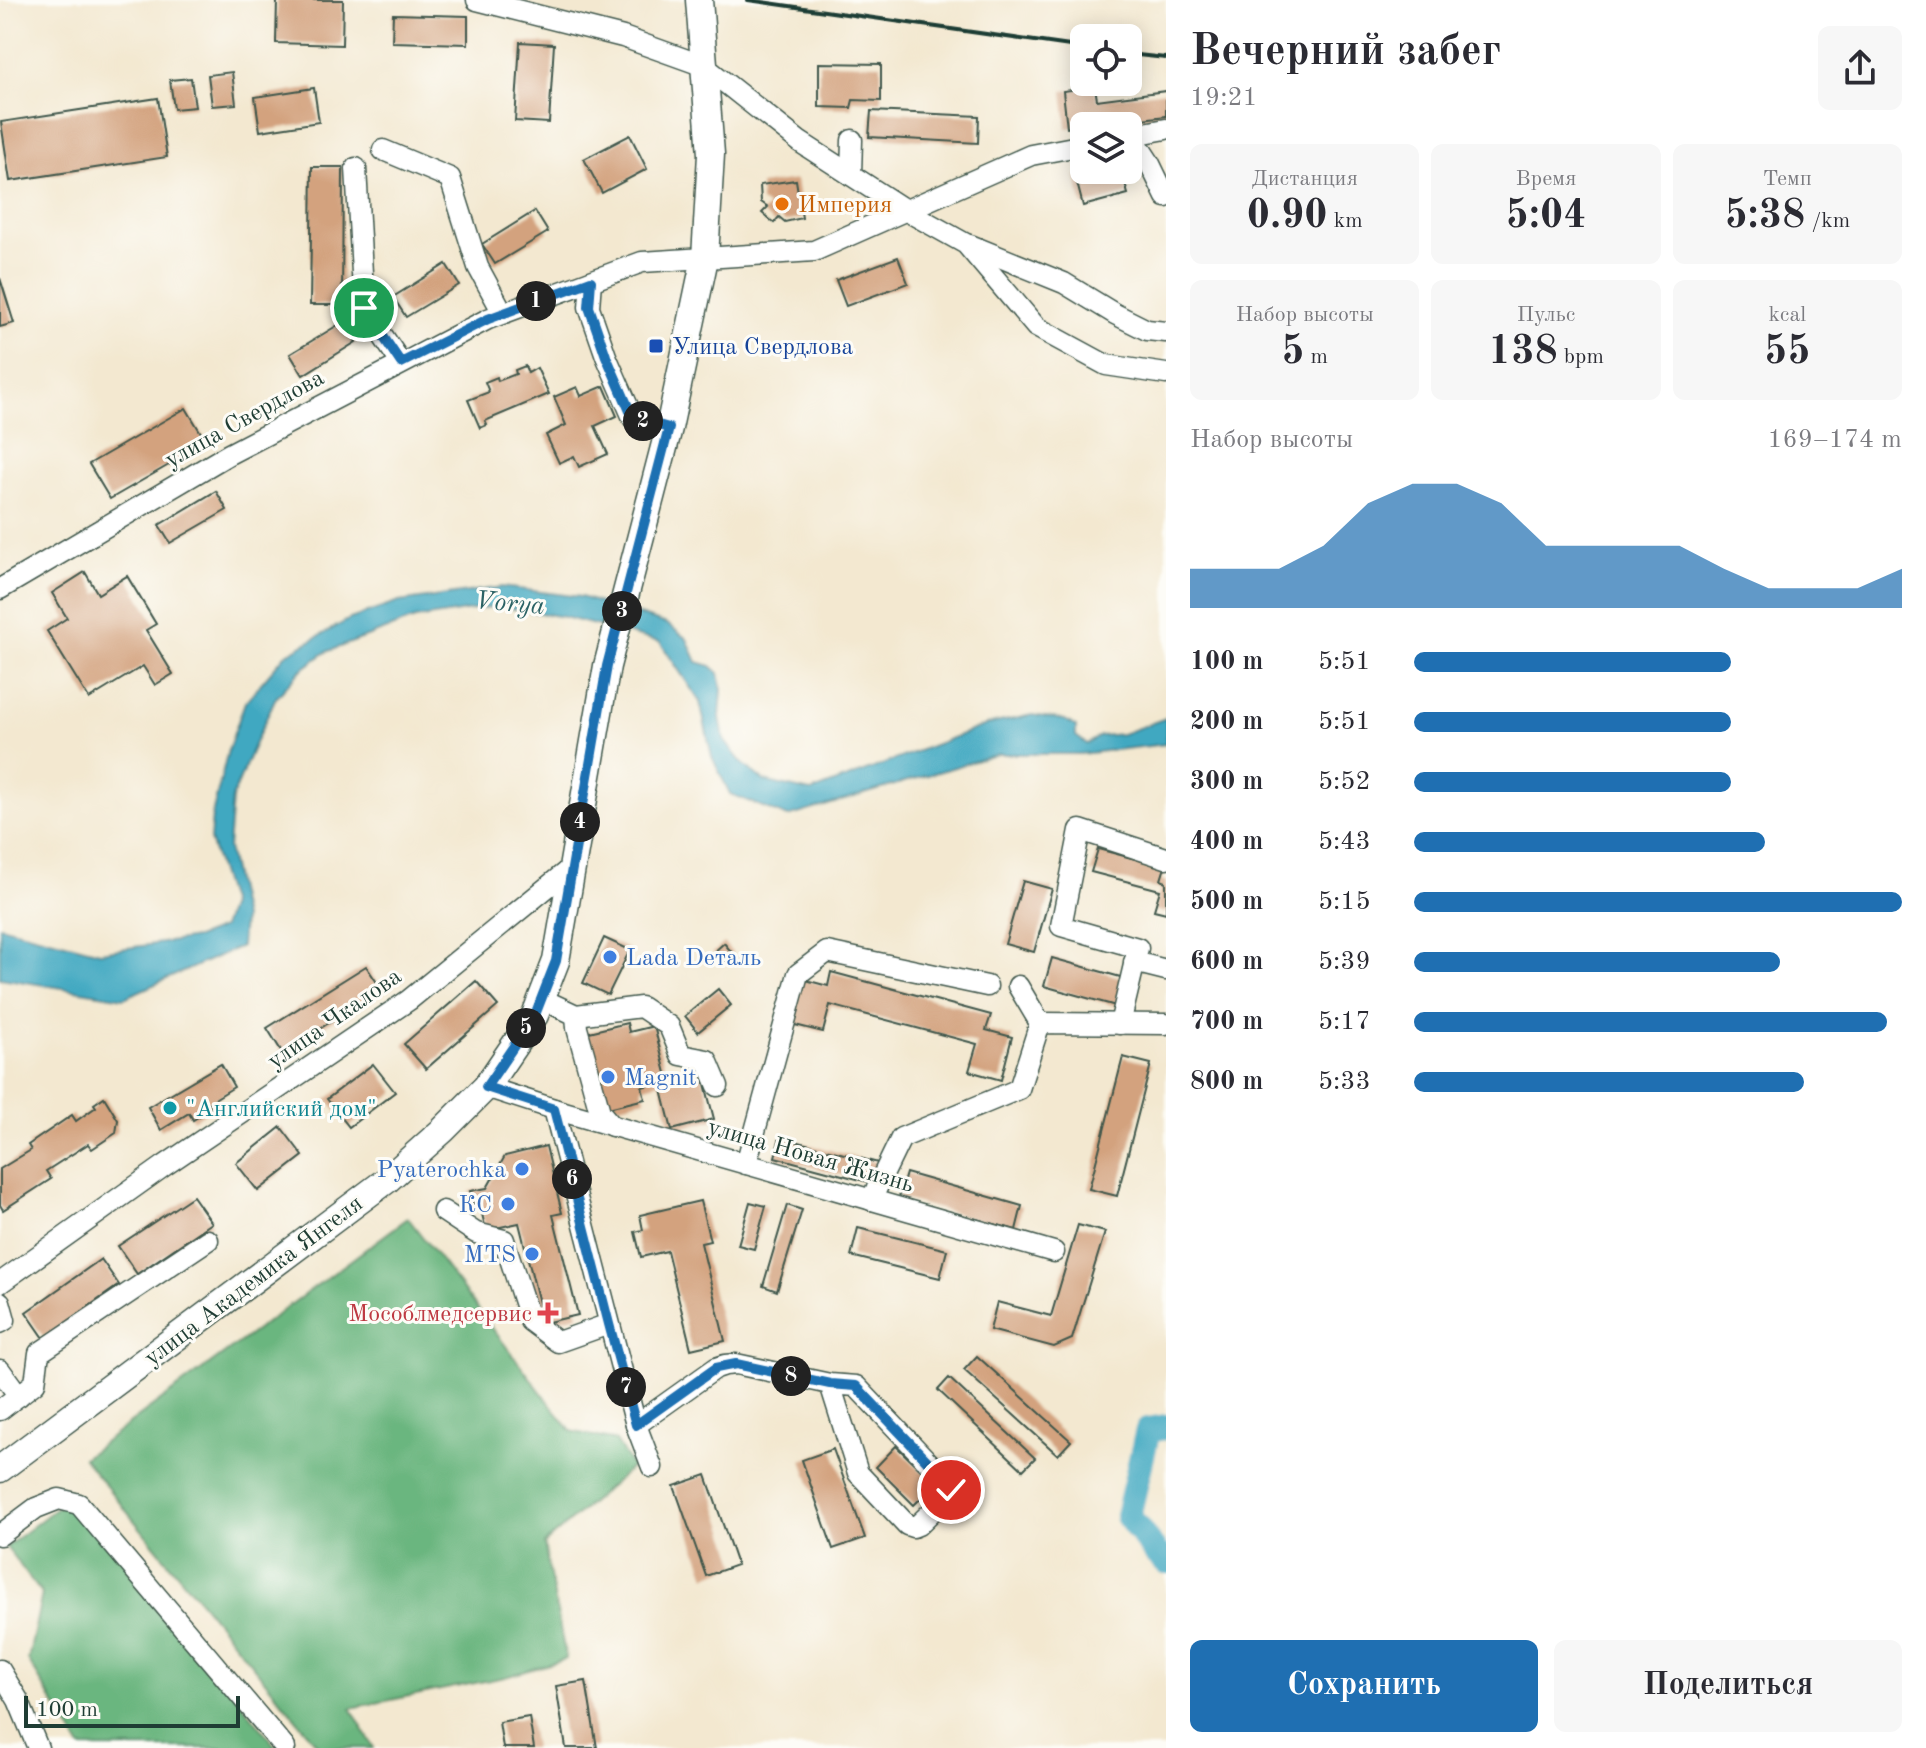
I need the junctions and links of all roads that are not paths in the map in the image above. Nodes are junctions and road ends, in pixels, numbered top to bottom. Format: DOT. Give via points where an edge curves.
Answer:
graph roads {
  1 [pos="477,0"];
  2 [pos="699,0"];
  3 [pos="704,66"];
  4 [pos="1166,129"];
  5 [pos="1142,134"];
  6 [pos="852,140"];
  7 [pos="1070,148"];
  8 [pos="383,150"];
  9 [pos="1142,152"];
  10 [pos="356,168"];
  11 [pos="851,175"];
  12 [pos="1166,197"];
  13 [pos="906,200"];
  14 [pos="966,244"];
  15 [pos="705,258"];
  16 [pos="591,281"];
  17 [pos="503,313"];
  18 [pos="1166,332"];
  19 [pos="401,363"];
  20 [pos="1166,374"];
  21 [pos="669,428"];
  22 [pos="0,589"];
  23 [pos="1166,858"];
  24 [pos="572,867"];
  25 [pos="1134,962"];
  26 [pos="1166,970"];
  27 [pos="987,986"];
  28 [pos="1018,986"];
  29 [pos="542,999"];
  30 [pos="576,1015"];
  31 [pos="1040,1023"];
  32 [pos="1120,1024"];
  33 [pos="1166,1024"];
  34 [pos="718,1086"];
  35 [pos="486,1087"];
  36 [pos="554,1109"];
  37 [pos="612,1126"];
  38 [pos="746,1164"];
  39 [pos="871,1200"];
  40 [pos="443,1211"];
  41 [pos="208,1240"];
  42 [pos="1054,1252"];
  43 [pos="0,1283"];
  44 [pos="0,1302"];
  45 [pos="0,1323"];
  46 [pos="609,1324"];
  47 [pos="0,1370"];
  48 [pos="830,1384"];
  49 [pos="19,1396"];
  50 [pos="0,1410"];
  51 [pos="636,1425"];
  52 [pos="652,1467"];
  53 [pos="0,1469"];
  54 [pos="0,1535"];
  55 [pos="0,1670"];
  56 [pos="38,1748"];
  57 [pos="285,1748"];
  1 -- 3 [label="street" via="623,37"];
  2 -- 3 [label="main road, улица Академика Янгеля"];
  3 -- 11 [label="street"];
  3 -- 15 [label="main road, улица Академика Янгеля" via="711,154"];
  4 -- 5 [label="street"];
  6 -- 11 [label="street"];
  7 -- 13 [label="street, улица Свердлова" via="1031,155"];
  8 -- 17 [label="street" via="450,178 478,267"];
  9 -- 12 [label="street"];
  10 -- 19 [label="street" via="364,308"];
  11 -- 13 [label="street"];
  13 -- 14 [label="street"];
  13 -- 15 [label="street, улица Свердлова" via="814,251"];
  14 -- 18 [label="street" via="1064,283 1147,330"];
  14 -- 20 [label="street" via="1036,327 1106,365"];
  15 -- 16 [label="street, улица Свердлова" via="642,262"];
  15 -- 21 [label="main road, улица Академика Янгеля"];
  16 -- 17 [label="street, улица Свердлова"];
  16 -- 21 [label="street" via="589,307 633,418"];
  17 -- 19 [label="street, улица Свердлова"];
  19 -- 22 [label="street, улица Свердлова" via="229,454"];
  21 -- 24 [label="main road, улица Академика Янгеля" via="607,666"];
  23 -- 25 [label="street" via="1080,830 1061,926 1138,948"];
  24 -- 29 [label="main road, улица Академика Янгеля" via="556,961"];
  24 -- 43 [label="street, улица Чкалова" via="409,1000"];
  25 -- 26 [label="street"];
  25 -- 32 [label="street"];
  27 -- 38 [label="street" via="827,952 798,974"];
  28 -- 31 [label="street"];
  29 -- 30 [label="street"];
  29 -- 35 [label="main road, улица Академика Янгеля"];
  30 -- 34 [label="street" via="641,1007 669,1026 681,1055 707,1060"];
  30 -- 37 [label="street" via="600,1112"];
  31 -- 32 [label="street"];
  31 -- 39 [label="street" via="1019,1089 901,1138"];
  32 -- 33 [label="street"];
  35 -- 36 [label="street, улица Новая Жизнь"];
  35 -- 53 [label="main road, улица Академика Янгеля" via="387,1180"];
  36 -- 37 [label="street, улица Новая Жизнь"];
  36 -- 46 [label="street"];
  37 -- 38 [label="street, улица Новая Жизнь"];
  38 -- 39 [label="street, улица Новая Жизнь"];
  39 -- 42 [label="street, улица Новая Жизнь"];
  40 -- 46 [label="street" via="476,1233 504,1240 530,1321 558,1342"];
  41 -- 49 [label="street" via="39,1353 35,1383"];
  44 -- 45 [label="street" via="5,1320"];
  46 -- 51 [label="street"];
  47 -- 49 [label="street"];
  48 -- 48 [label="street" via="856,1386 950,1485 949,1495 918,1525 907,1525 858,1473"];
  48 -- 51 [label="street" via="725,1365"];
  49 -- 50 [label="street"];
  51 -- 52 [label="street"];
  54 -- 57 [label="street" via="36,1508 59,1499 79,1504"];
  55 -- 56 [label="street"];
}
